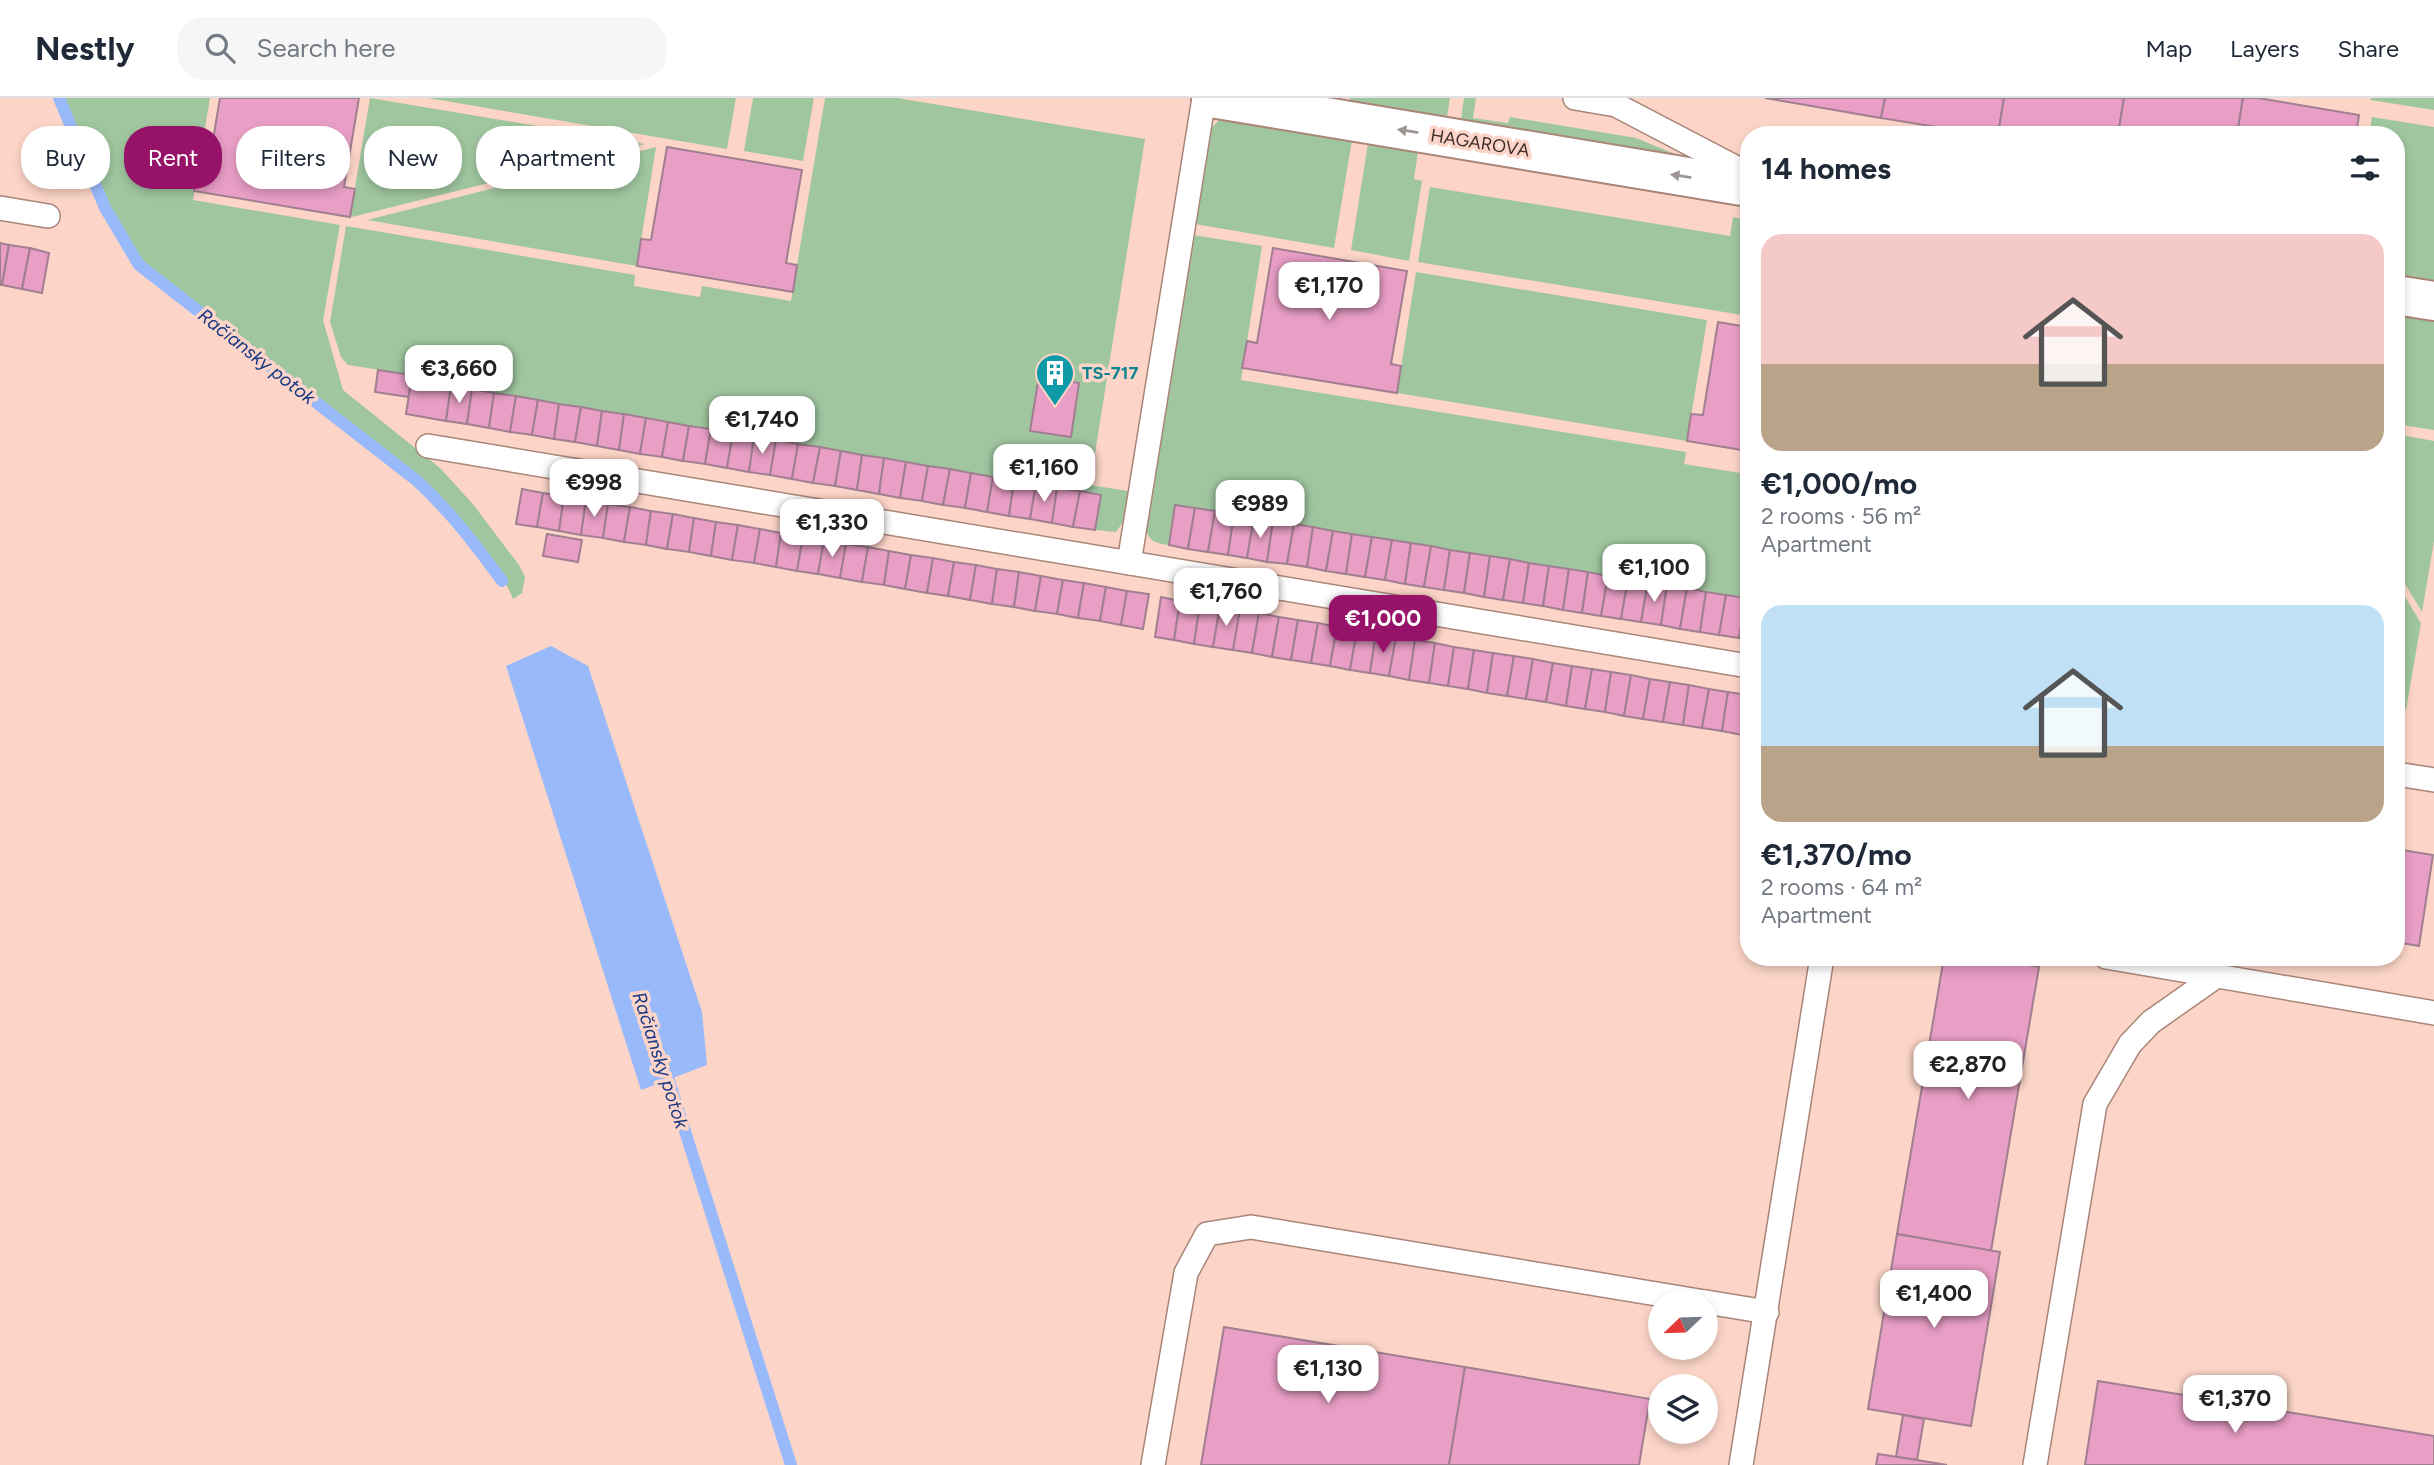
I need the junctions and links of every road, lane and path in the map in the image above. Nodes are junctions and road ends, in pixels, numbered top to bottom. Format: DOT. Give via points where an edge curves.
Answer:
graph roads {
  1 [pos="1203,98"];
  2 [pos="1211,98"];
  3 [pos="1575,98"];
  4 [pos="1740,170"];
  5 [pos="1740,186"];
  6 [pos="0,208"];
  7 [pos="48,216"];
  8 [pos="2405,297"];
  9 [pos="2434,302"];
  10 [pos="428,446"];
  11 [pos="1129,563"];
  12 [pos="1740,665"];
  13 [pos="2405,775"];
  14 [pos="2434,780"];
  15 [pos="1821,966"];
  16 [pos="2155,966"];
  17 [pos="2215,977"];
  18 [pos="2434,1013"];
  19 [pos="1648,1293"];
  20 [pos="1718,1304"];
  21 [pos="1767,1312"];
  22 [pos="1153,1465"];
  23 [pos="1741,1465"];
  24 [pos="2035,1465"];
  1 -- 11 [label="lane"];
  5 -- 2 [label="street, HAGAROVA, one-way"];
  3 -- 4 [label="lane" via="1616,105"];
  6 -- 7 [label="lane"];
  8 -- 9 [label="street"];
  10 -- 11 [label="lane"];
  11 -- 12 [label="lane"];
  13 -- 14 [label="lane"];
  15 -- 21 [label="lane"];
  16 -- 17 [label="lane"];
  17 -- 18 [label="lane"];
  17 -- 24 [label="lane" via="2151,1022 2130,1044 2095,1104"];
  19 -- 22 [label="lane" via="1251,1227 1207,1234 1186,1273"];
  20 -- 21 [label="lane"];
  21 -- 23 [label="lane"];
}
